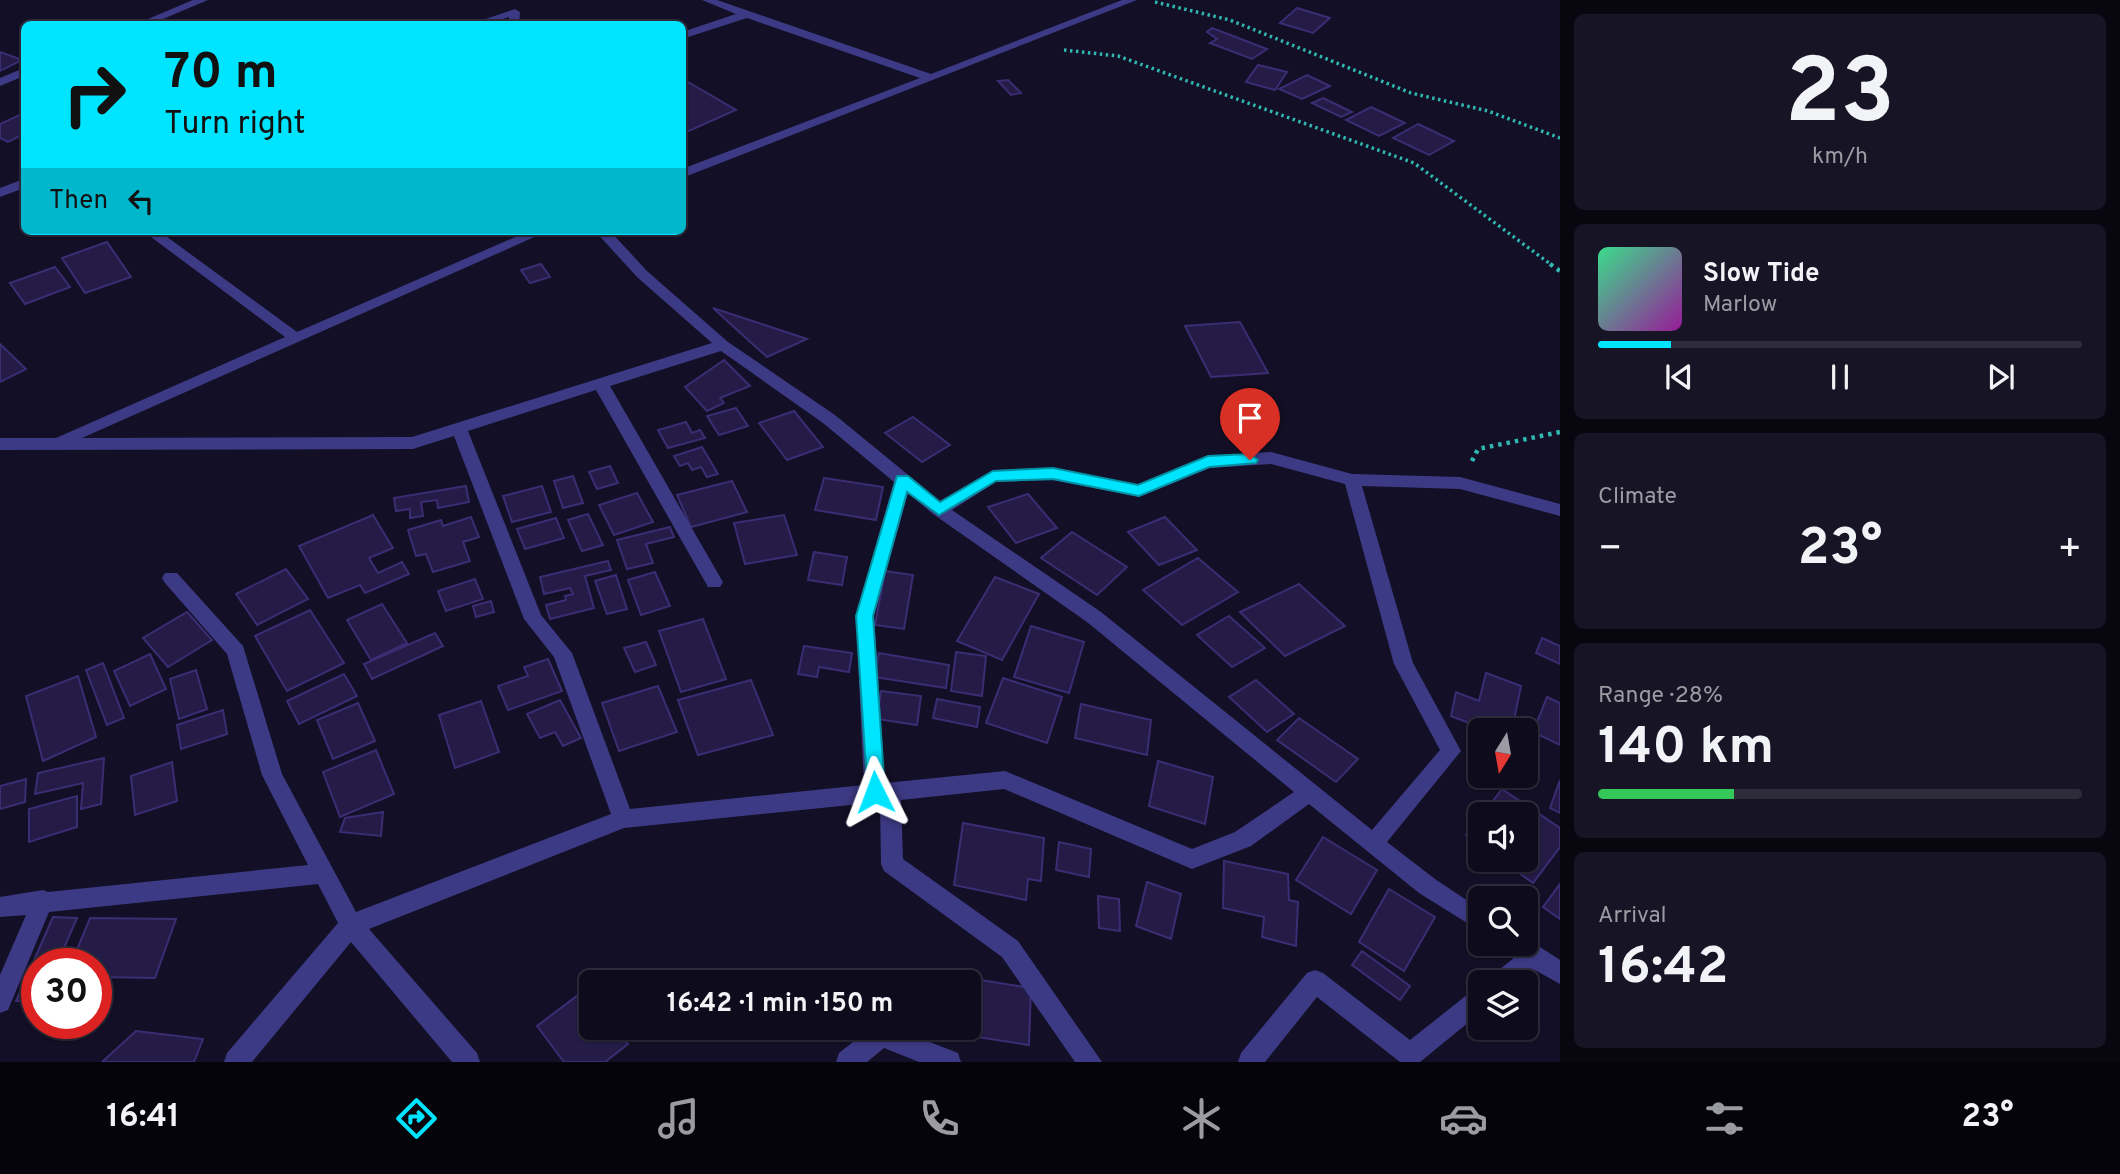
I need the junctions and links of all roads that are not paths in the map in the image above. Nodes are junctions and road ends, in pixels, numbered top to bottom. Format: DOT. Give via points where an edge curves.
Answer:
graph roads {
  1 [pos="203,0"];
  2 [pos="707,0"];
  3 [pos="1132,0"];
  4 [pos="747,14"];
  5 [pos="150,21"];
  6 [pos="486,21"];
  7 [pos="514,21"];
  8 [pos="686,35"];
  9 [pos="21,73"];
  10 [pos="932,78"];
  11 [pos="0,82"];
  12 [pos="686,172"];
  13 [pos="21,184"];
  14 [pos="1,191"];
  15 [pos="155,235"];
  16 [pos="532,235"];
  17 [pos="606,235"];
  18 [pos="297,339"];
  19 [pos="723,345"];
  20 [pos="600,383"];
  21 [pos="459,428"];
  22 [pos="57,442"];
  23 [pos="0,444"];
  24 [pos="903,480"];
  25 [pos="1352,480"];
  26 [pos="939,510"];
  27 [pos="1560,510"];
  28 [pos="172,578"];
  29 [pos="715,582"];
  30 [pos="883,791"];
  31 [pos="1309,793"];
  32 [pos="623,819"];
  33 [pos="1373,844"];
  34 [pos="324,873"];
  35 [pos="43,900"];
  36 [pos="0,907"];
  37 [pos="1468,913"];
  38 [pos="351,925"];
  39 [pos="1533,956"];
  40 [pos="1560,973"];
  41 [pos="0,1002"];
  42 [pos="1468,1009"];
  43 [pos="236,1062"];
  44 [pos="468,1062"];
  45 [pos="848,1062"];
  46 [pos="949,1062"];
  47 [pos="1090,1062"];
  48 [pos="1250,1062"];
  1 -- 5 [label="street"];
  2 -- 4 [label="street"];
  3 -- 10 [label="street"];
  4 -- 8 [label="street"];
  4 -- 10 [label="street"];
  6 -- 7 [label="street" via="515,12"];
  9 -- 11 [label="street"];
  10 -- 12 [label="street"];
  13 -- 14 [label="street"];
  15 -- 18 [label="street"];
  16 -- 18 [label="street"];
  17 -- 19 [label="street" via="642,274"];
  18 -- 22 [label="street"];
  19 -- 20 [label="street"];
  19 -- 24 [label="street" via="829,419"];
  20 -- 21 [label="street"];
  20 -- 29 [label="street"];
  21 -- 22 [label="street" via="413,443"];
  21 -- 32 [label="street" via="533,619 562,653"];
  22 -- 23 [label="street"];
  24 -- 26 [label="street"];
  24 -- 30 [label="street" via="865,616"];
  25 -- 26 [label="street" via="1271,458 1208,461 1139,491 1053,474 993,476"];
  25 -- 27 [label="street" via="1460,483"];
  25 -- 33 [label="street" via="1404,664 1451,751"];
  26 -- 31 [label="street" via="1094,617"];
  28 -- 34 [label="street" via="236,651 272,775"];
  30 -- 31 [label="street" via="1005,780 1192,859 1243,839"];
  30 -- 32 [label="street"];
  30 -- 47 [label="street" via="892,864 1010,949"];
  31 -- 33 [label="street"];
  32 -- 38 [label="street"];
  33 -- 37 [label="street"];
  34 -- 35 [label="street"];
  34 -- 38 [label="street"];
  35 -- 36 [label="street"];
  35 -- 41 [label="street"];
  38 -- 43 [label="street"];
  38 -- 44 [label="street"];
  39 -- 40 [label="street"];
  42 -- 48 [label="street" via="1410,1055 1315,981"];
  45 -- 46 [label="street" via="881,1035"];
}
